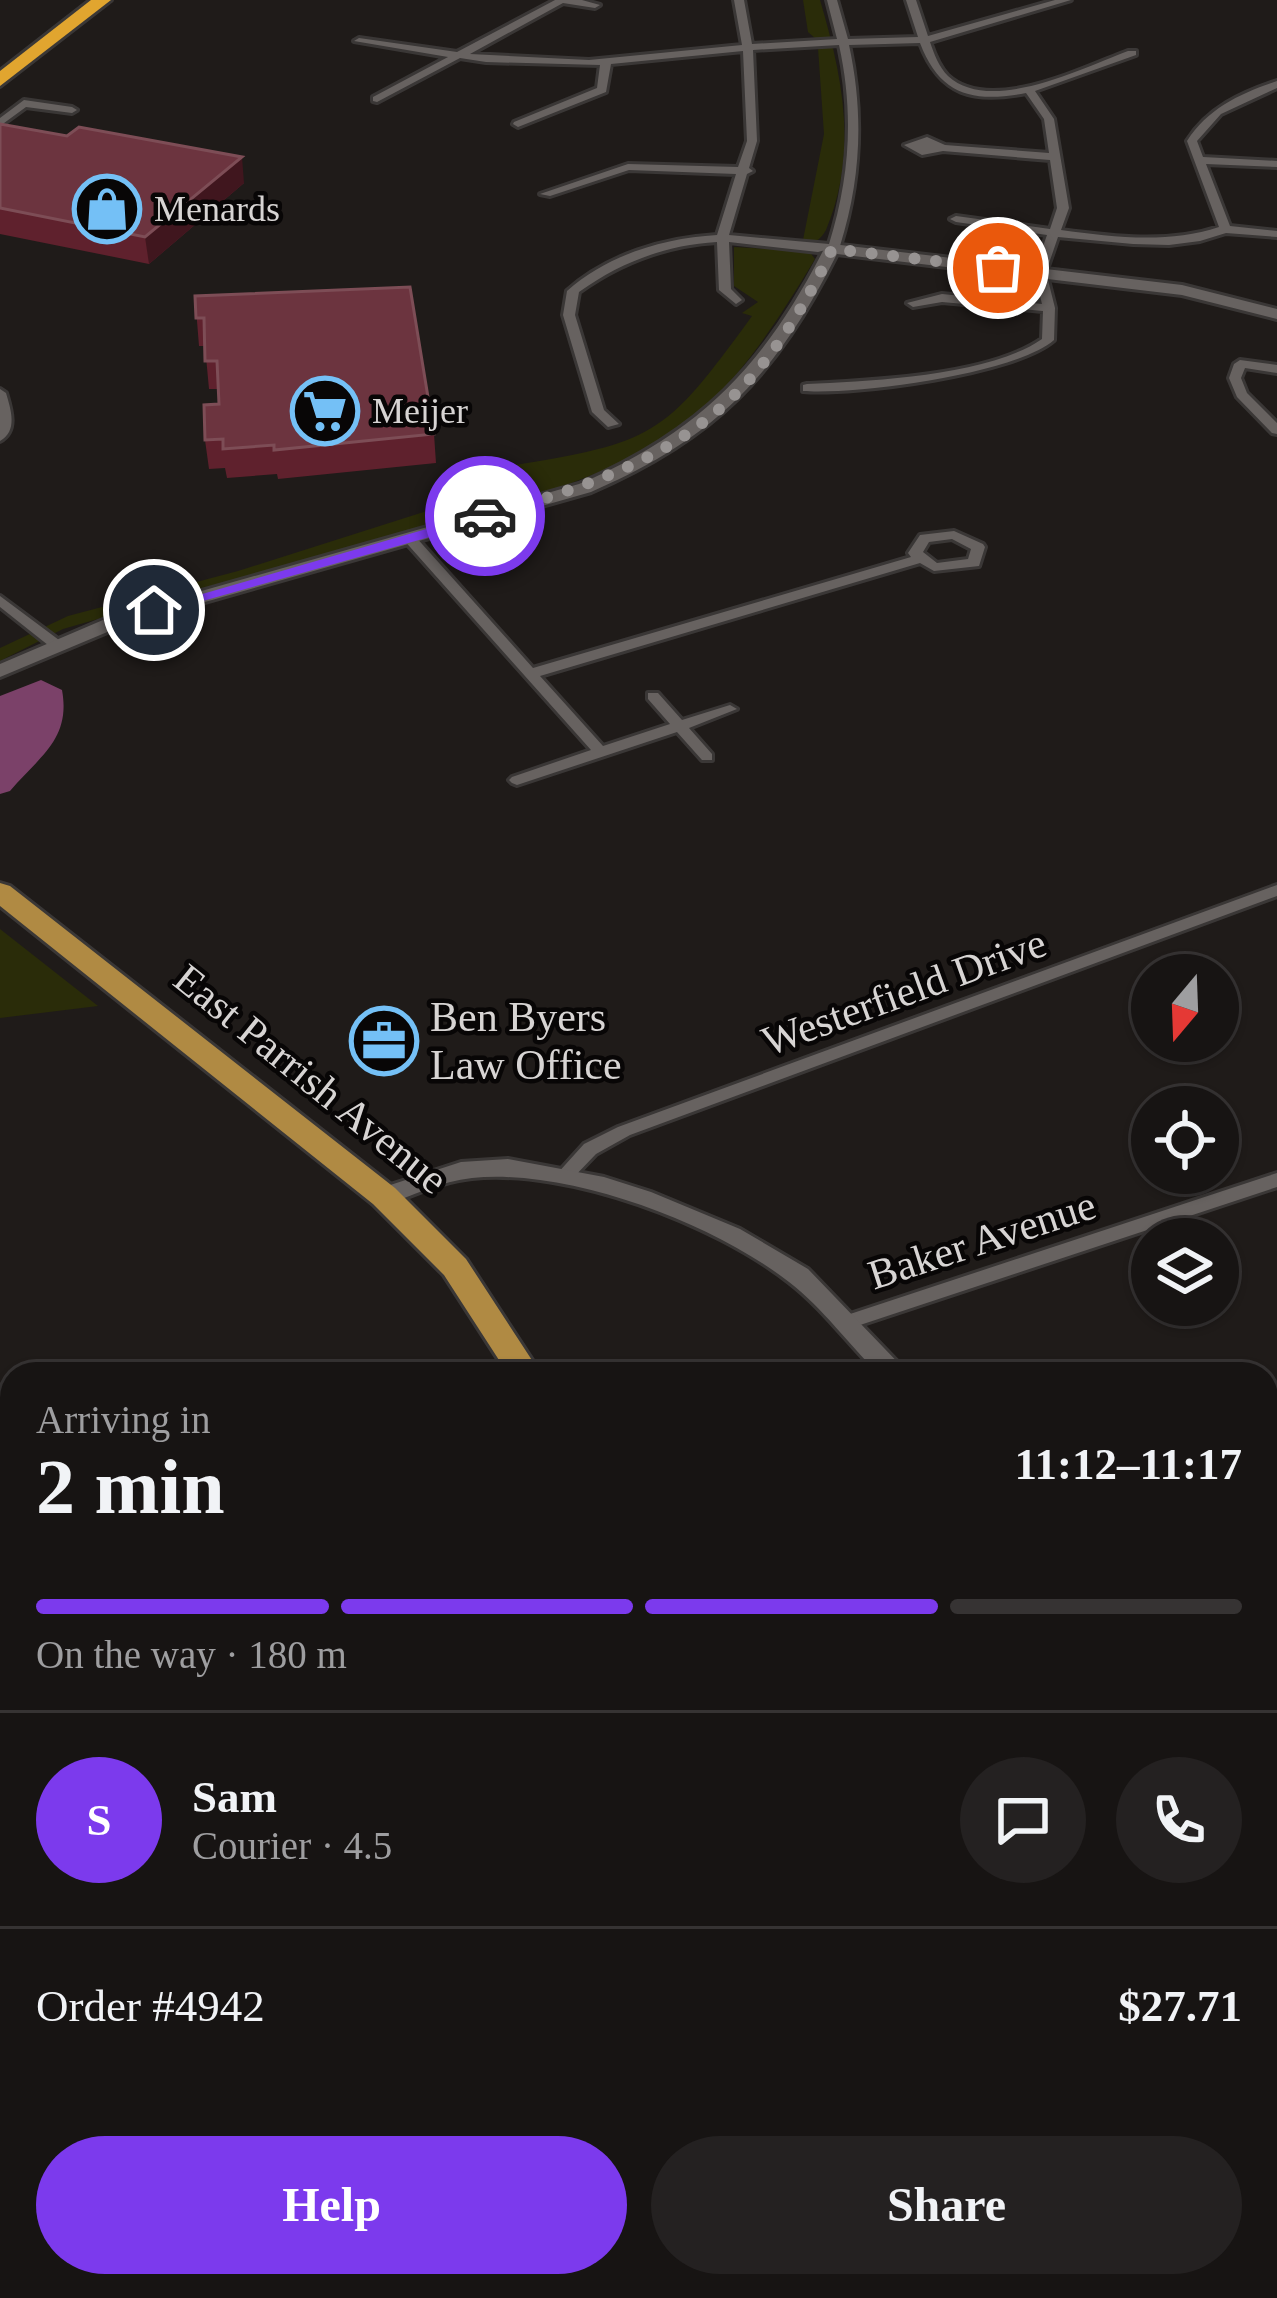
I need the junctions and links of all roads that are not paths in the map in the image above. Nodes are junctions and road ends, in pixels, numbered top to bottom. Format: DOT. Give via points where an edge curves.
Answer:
graph roads {
  1 [pos="69,0"];
  2 [pos="103,0"];
  3 [pos="739,0"];
  4 [pos="832,0"];
  5 [pos="911,0"];
  6 [pos="1066,0"];
  7 [pos="595,5"];
  8 [pos="927,40"];
  9 [pos="358,41"];
  10 [pos="845,42"];
  11 [pos="748,46"];
  12 [pos="0,53"];
  13 [pos="462,53"];
  14 [pos="1132,53"];
  15 [pos="606,61"];
  16 [pos="0,80"];
  17 [pos="1277,84"];
  18 [pos="1030,91"];
  19 [pos="377,99"];
  20 [pos="72,110"];
  21 [pos="0,123"];
  22 [pos="518,124"];
  23 [pos="943,148"];
  24 [pos="1052,157"];
  25 [pos="1202,160"];
  26 [pos="1277,164"];
  27 [pos="747,171"];
  28 [pos="547,194"];
  29 [pos="956,219"];
  30 [pos="1225,229"];
  31 [pos="1054,230"];
  32 [pos="1277,234"];
  33 [pos="723,236"];
  34 [pos="832,249"];
  35 [pos="1040,272"];
  36 [pos="736,300"];
  37 [pos="913,303"];
  38 [pos="1049,308"];
  39 [pos="1277,314"];
  40 [pos="1277,369"];
  41 [pos="807,388"];
  42 [pos="0,393"];
  43 [pos="2,414"];
  44 [pos="614,424"];
  45 [pos="1277,430"];
  46 [pos="0,437"];
  47 [pos="409,538"];
  48 [pos="918,559"];
  49 [pos="0,600"];
  50 [pos="58,646"];
  51 [pos="0,670"];
  52 [pos="530,674"];
  53 [pos="652,696"];
  54 [pos="730,709"];
  55 [pos="680,726"];
  56 [pos="601,753"];
  57 [pos="707,758"];
  58 [pos="518,779"];
  59 [pos="0,892"];
  60 [pos="1276,892"];
  61 [pos="565,1175"];
  62 [pos="1277,1180"];
  63 [pos="384,1196"];
  64 [pos="845,1323"];
  65 [pos="517,1362"];
  66 [pos="884,1362"];
  1 -- 12 [label="highway"];
  2 -- 16 [label="highway"];
  3 -- 11 [label="street"];
  4 -- 10 [label="street"];
  5 -- 8 [label="street"];
  6 -- 8 [label="street"];
  7 -- 13 [label="street" via="562,0"];
  8 -- 10 [label="street"];
  8 -- 18 [label="street" via="946,80 994,94"];
  9 -- 13 [label="street"];
  10 -- 11 [label="street"];
  10 -- 34 [label="street" via="859,142"];
  11 -- 15 [label="street"];
  11 -- 27 [label="street"];
  13 -- 15 [label="street" via="534,64"];
  13 -- 19 [label="street"];
  14 -- 18 [label="street"];
  15 -- 22 [label="street" via="602,90"];
  17 -- 25 [label="street" via="1201,124 1192,141"];
  18 -- 24 [label="street" via="1049,119"];
  20 -- 21 [label="street" via="23,103"];
  23 -- 24 [label="street"];
  24 -- 31 [label="street" via="1063,208"];
  25 -- 26 [label="street"];
  25 -- 30 [label="street"];
  27 -- 28 [label="street" via="628,167"];
  27 -- 33 [label="street"];
  29 -- 31 [label="street"];
  30 -- 31 [label="street" via="1202,241 1164,242"];
  30 -- 32 [label="street"];
  31 -- 35 [label="street"];
  33 -- 34 [label="street"];
  33 -- 36 [label="street" via="725,290"];
  33 -- 44 [label="street" via="644,253 573,291 569,315 598,412"];
  34 -- 35 [label="street"];
  34 -- 47 [label="street" via="751,378 695,433 585,488"];
  35 -- 38 [label="street"];
  35 -- 39 [label="street" via="1182,290"];
  37 -- 38 [label="street" via="942,298"];
  38 -- 41 [label="street" via="1048,340 1032,353"];
  40 -- 45 [label="street" via="1240,364 1238,388"];
  42 -- 43 [label="street"];
  43 -- 46 [label="street"];
  47 -- 50 [label="street" via="139,614"];
  47 -- 52 [label="street"];
  48 -- 52 [label="street"];
  49 -- 50 [label="street"];
  50 -- 51 [label="street"];
  52 -- 56 [label="street"];
  53 -- 55 [label="street"];
  54 -- 55 [label="street"];
  55 -- 56 [label="street"];
  55 -- 57 [label="street"];
  56 -- 58 [label="street"];
  59 -- 63 [label="main road, East Parrish Avenue"];
  60 -- 61 [label="street, Westerfield Drive" via="624,1131"];
  61 -- 63 [label="street" via="474,1168"];
  61 -- 64 [label="street" via="734,1236 803,1280"];
  62 -- 64 [label="street, Baker Avenue"];
  63 -- 65 [label="main road, East Parrish Avenue" via="455,1267"];
  64 -- 66 [label="street"];
}
